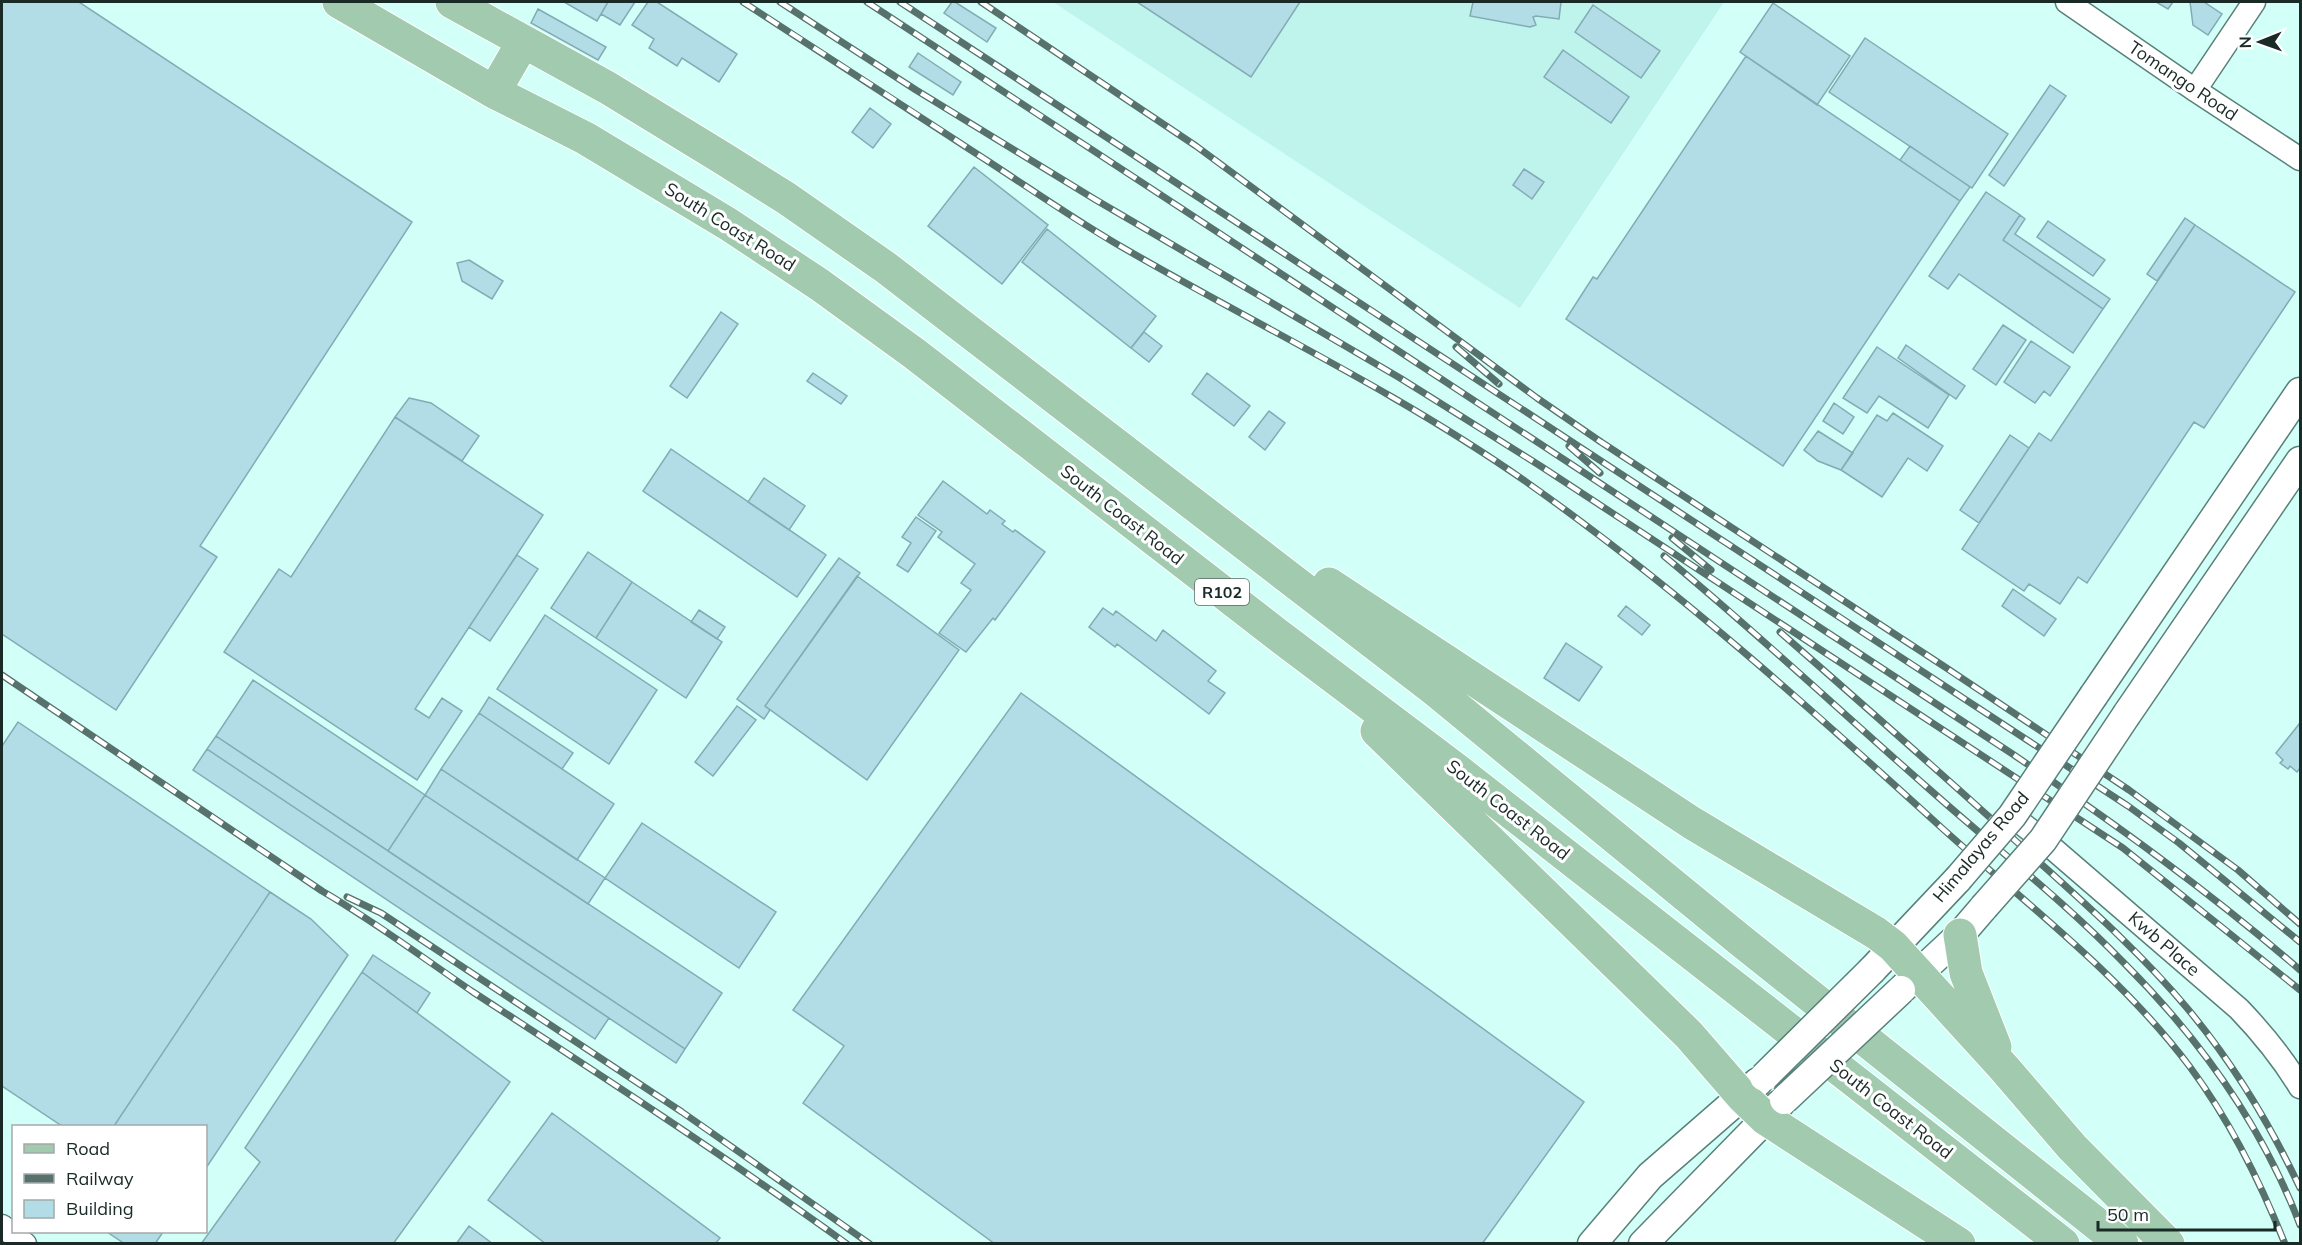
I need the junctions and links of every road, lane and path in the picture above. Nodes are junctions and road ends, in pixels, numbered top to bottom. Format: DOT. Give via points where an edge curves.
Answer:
graph roads {
  1 [pos="339,2"];
  2 [pos="452,2"];
  3 [pos="2067,2"];
  4 [pos="2254,2"];
  5 [pos="523,42"];
  6 [pos="2195,90"];
  7 [pos="494,92"];
  8 [pos="2301,159"];
  9 [pos="2301,392"];
  10 [pos="1055,397"];
  11 [pos="1027,441"];
  12 [pos="2301,461"];
  13 [pos="1269,561"];
  14 [pos="1274,632"];
  15 [pos="2012,816"];
  16 [pos="2043,840"];
  17 [pos="1960,934"];
  18 [pos="1883,958"];
  19 [pos="1910,982"];
  20 [pos="2004,1068"];
  21 [pos="1753,1087"];
  22 [pos="2301,1087"];
  23 [pos="1775,1109"];
  24 [pos="2,1226"];
  25 [pos="25,1244"];
  26 [pos="1592,1244"];
  27 [pos="1643,1244"];
  28 [pos="1959,1244"];
  29 [pos="2063,1244"];
  30 [pos="2122,1244"];
  31 [pos="2168,1244"];
  1 -- 7 [label="main road, South Coast Road / R102"];
  2 -- 5 [label="main road, South Coast Road / R102"];
  3 -- 6 [label="street, Tomango Road"];
  4 -- 6 [label="street"];
  5 -- 7 [label="main road"];
  5 -- 10 [label="main road, South Coast Road / R102" via="608,88 786,198 885,267"];
  6 -- 8 [label="street, Tomango Road"];
  7 -- 11 [label="main road, South Coast Road / R102" via="585,138 738,230 915,354"];
  9 -- 15 [label="street, Himalayas Road, bridge"];
  10 -- 11 [label="main road"];
  10 -- 13 [label="main road, South Coast Road / R102"];
  11 -- 14 [label="main road, South Coast Road / R102"];
  12 -- 16 [label="street, bridge"];
  13 -- 18 [label="main road" via="1330,584 1692,824 1876,933"];
  13 -- 30 [label="main road, South Coast Road / R102"];
  14 -- 21 [label="main road" via="1689,1035"];
  14 -- 29 [label="main road, South Coast Road / R102"];
  15 -- 16 [label="street, Kwb Place"];
  15 -- 18 [label="street, Himalayas Road, bridge"];
  16 -- 17 [label="street, bridge"];
  16 -- 22 [label="street, Kwb Place" via="2239,1009"];
  17 -- 19 [label="street"];
  17 -- 20 [label="main road" via="1966,973"];
  18 -- 19 [label="main road"];
  18 -- 21 [label="street, Himalayas Road, bridge"];
  19 -- 20 [label="main road"];
  19 -- 23 [label="street, bridge"];
  20 -- 31 [label="main road" via="2072,1147"];
  21 -- 23 [label="main road"];
  21 -- 26 [label="street, Himalayas Road" via="1650,1176"];
  23 -- 27 [label="street"];
  23 -- 28 [label="main road"];
  24 -- 25 [label="street"];
}
